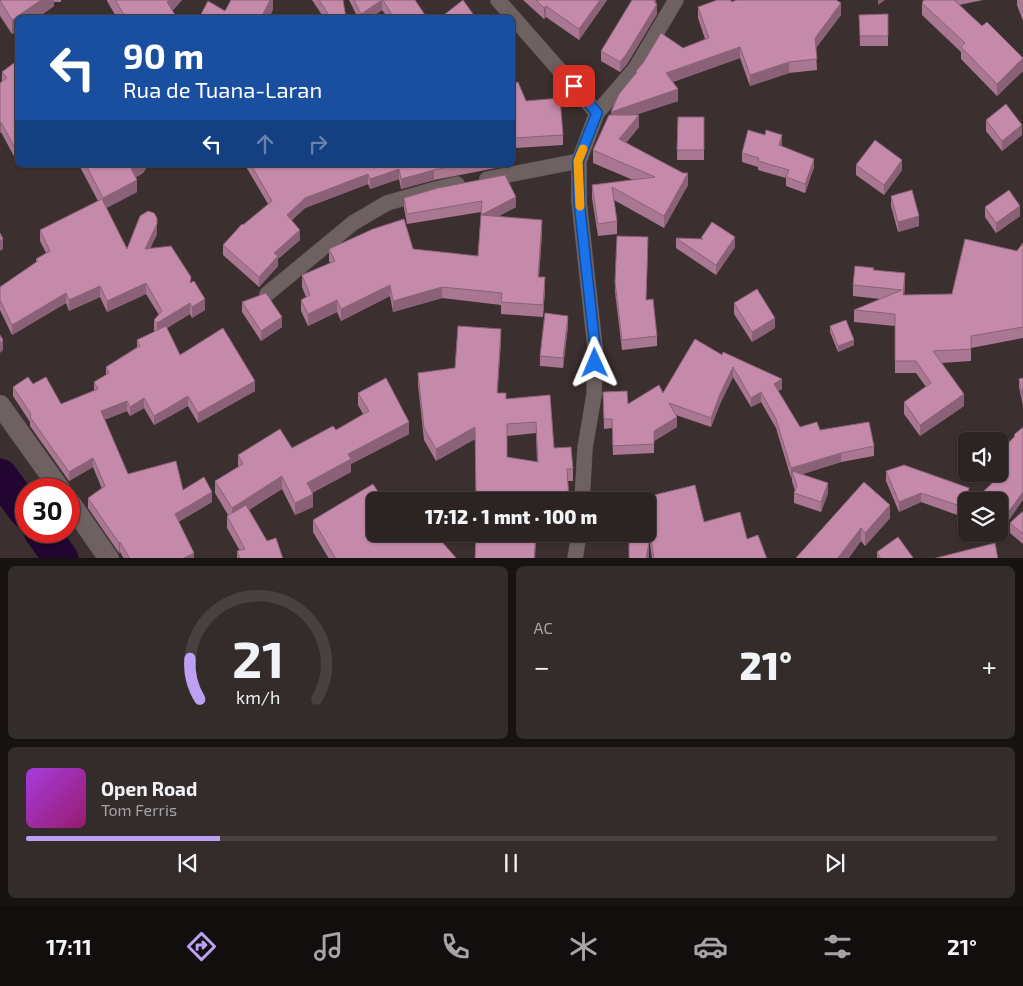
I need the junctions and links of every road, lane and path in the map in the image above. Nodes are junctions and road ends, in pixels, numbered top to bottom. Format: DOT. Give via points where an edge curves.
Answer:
graph roads {
  1 [pos="498,0"];
  2 [pos="676,0"];
  3 [pos="511,15"];
  4 [pos="515,19"];
  5 [pos="597,113"];
  6 [pos="578,161"];
  7 [pos="267,294"];
  8 [pos="0,405"];
  9 [pos="52,478"];
  10 [pos="583,492"];
  11 [pos="80,516"];
  12 [pos="578,542"];
  13 [pos="110,558"];
  14 [pos="575,558"];
  1 -- 3 [label="street"];
  2 -- 5 [label="street" via="635,69"];
  4 -- 5 [label="street"];
  5 -- 6 [label="street"];
  6 -- 7 [label="street" via="436,188 388,203 353,223"];
  6 -- 10 [label="street" via="579,201 595,347 594,395 585,448"];
  8 -- 9 [label="street"];
  11 -- 13 [label="street"];
  12 -- 14 [label="street"];
}
